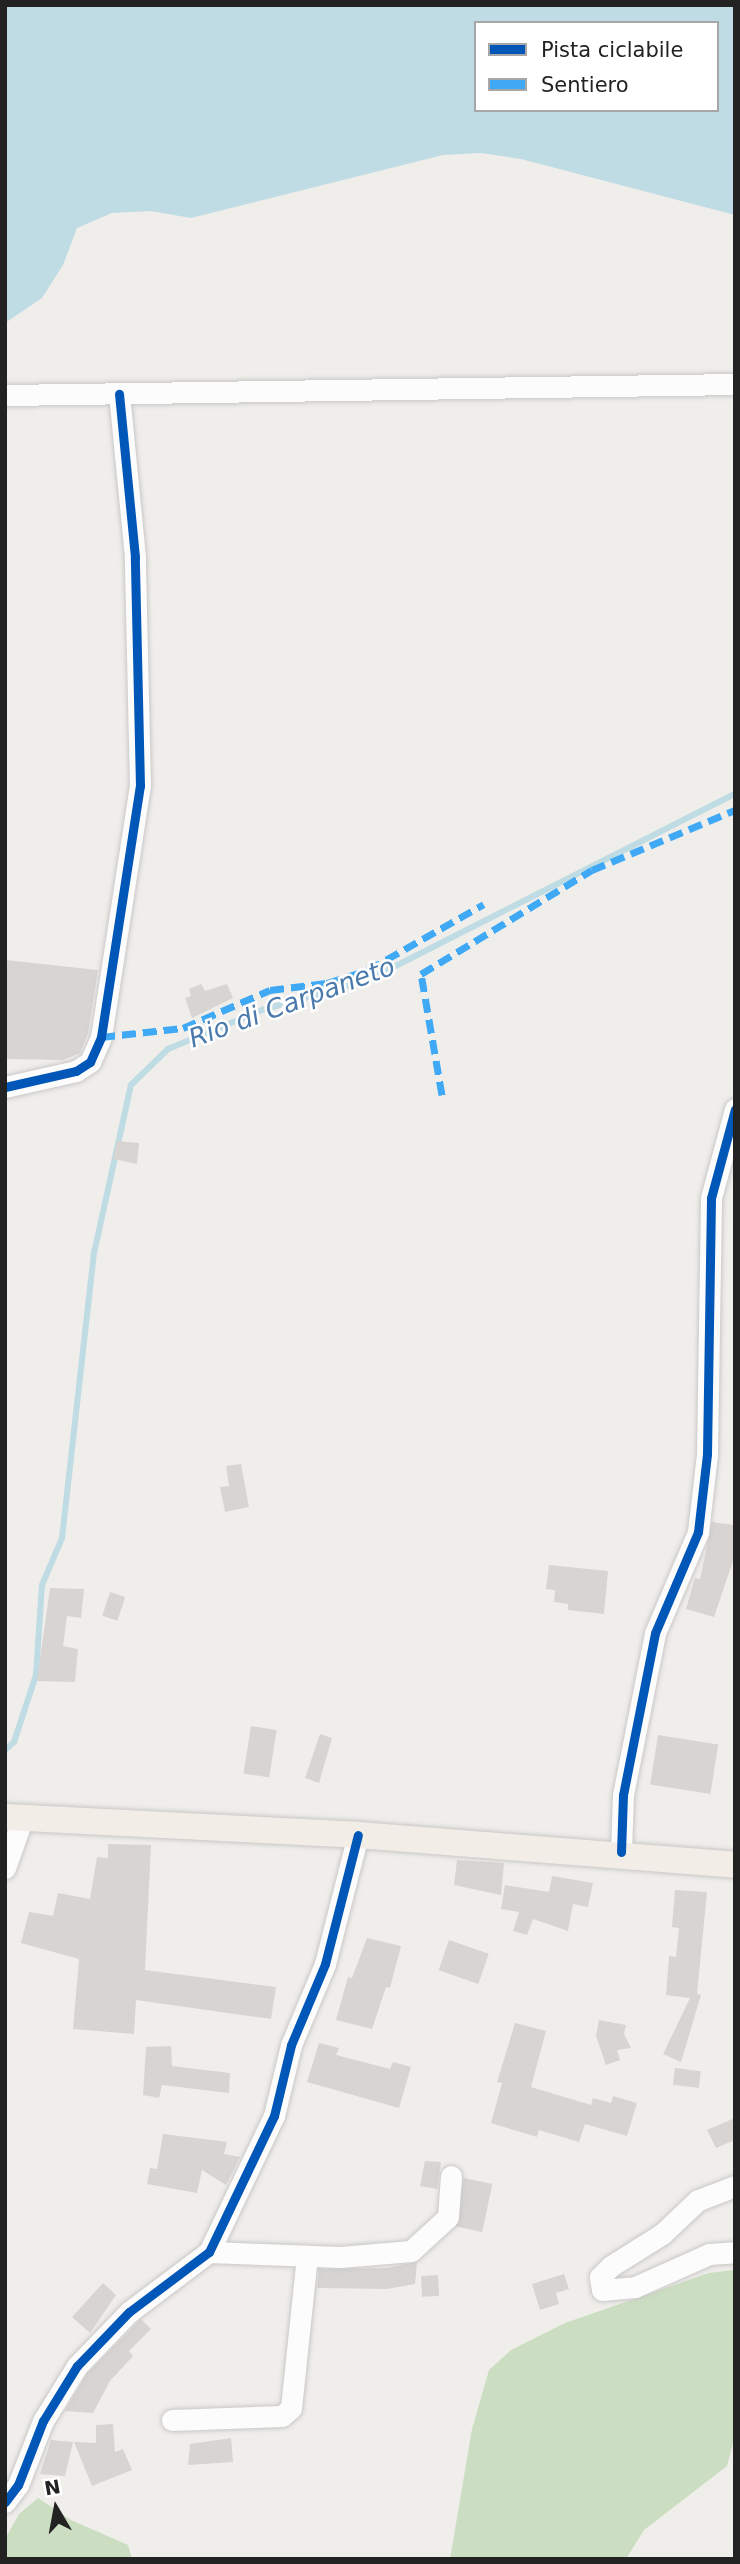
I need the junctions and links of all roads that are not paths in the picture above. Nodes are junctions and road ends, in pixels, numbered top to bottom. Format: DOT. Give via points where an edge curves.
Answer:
graph roads {
  1 [pos="735,384"];
  2 [pos="119,394"];
  3 [pos="5,395"];
  4 [pos="5,1087"];
  5 [pos="735,1109"];
  6 [pos="14,1818"];
  7 [pos="358,1835"];
  8 [pos="621,1852"];
  9 [pos="735,1865"];
  10 [pos="5,1868"];
  11 [pos="451,2176"];
  12 [pos="735,2186"];
  13 [pos="209,2252"];
  14 [pos="735,2252"];
  15 [pos="306,2256"];
  16 [pos="172,2420"];
  17 [pos="5,2502"];
  1 -- 2 [label="street"];
  2 -- 3 [label="street"];
  2 -- 4 [label="street" via="135,557 140,786 100,1037 90,1062 76,1071"];
  5 -- 8 [label="street" via="711,1198 707,1454 698,1532 655,1633 623,1795"];
  6 -- 7 [label="main road"];
  6 -- 10 [label="street"];
  7 -- 8 [label="main road"];
  7 -- 13 [label="street" via="325,1964 290,2045 274,2116"];
  8 -- 9 [label="main road"];
  11 -- 15 [label="street" via="448,2217 411,2251 387,2256"];
  12 -- 14 [label="street" via="698,2200 662,2234 611,2266 600,2277 602,2290 635,2287 709,2255"];
  13 -- 15 [label="street"];
  13 -- 17 [label="street" via="129,2312 77,2366 43,2421 18,2485"];
  15 -- 16 [label="street" via="291,2407 282,2416"];
}
